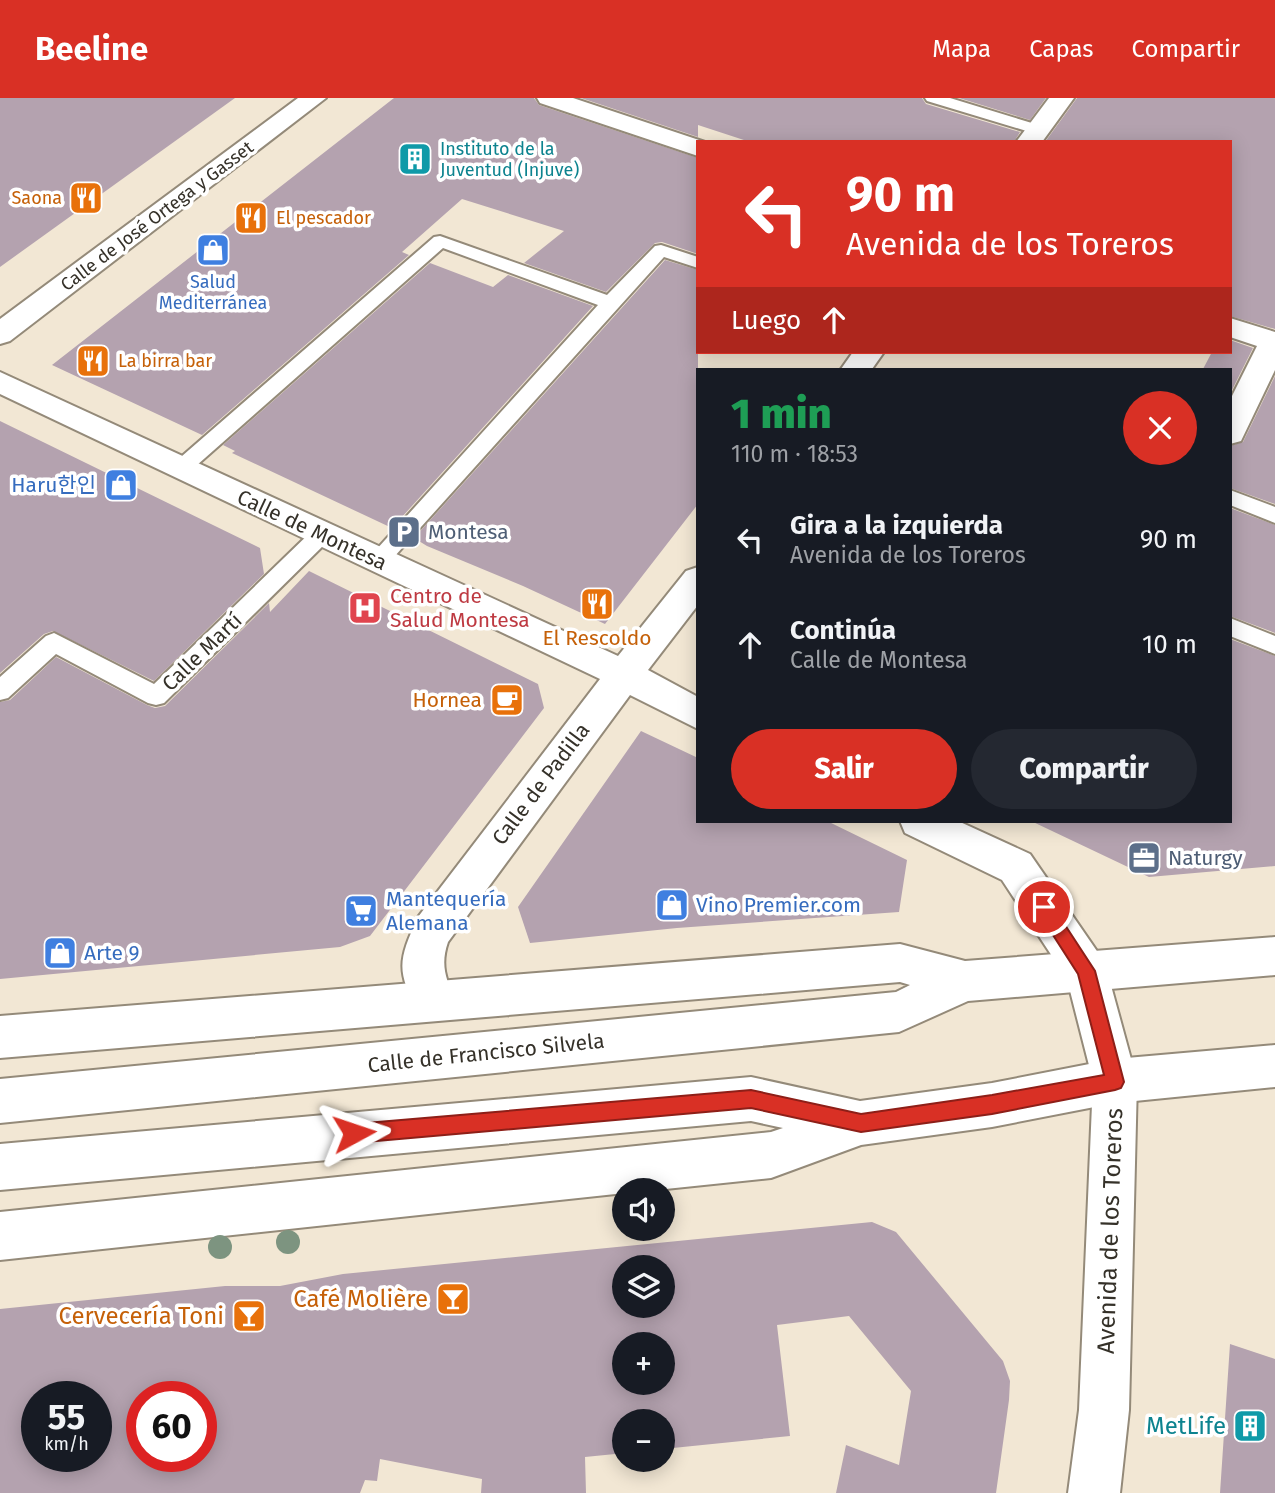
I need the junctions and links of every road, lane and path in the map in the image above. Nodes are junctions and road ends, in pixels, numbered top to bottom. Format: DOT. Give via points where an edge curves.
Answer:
graph roads {
  1 [pos="314,98"];
  2 [pos="549,98"];
  3 [pos="933,98"];
  4 [pos="1062,98"];
  5 [pos="1034,136"];
  6 [pos="696,147"];
  7 [pos="696,262"];
  8 [pos="610,303"];
  9 [pos="1232,328"];
  10 [pos="0,334"];
  11 [pos="1275,341"];
  12 [pos="867,354"];
  13 [pos="857,368"];
  14 [pos="0,382"];
  15 [pos="1232,429"];
  16 [pos="181,468"];
  17 [pos="1232,499"];
  18 [pos="1275,514"];
  19 [pos="322,534"];
  20 [pos="377,561"];
  21 [pos="696,583"];
  22 [pos="1232,628"];
  23 [pos="1275,645"];
  24 [pos="625,675"];
  25 [pos="0,691"];
  26 [pos="696,713"];
  27 [pos="923,823"];
  28 [pos="1275,957"];
  29 [pos="1086,971"];
  30 [pos="965,981"];
  31 [pos="433,1000"];
  32 [pos="0,1037"];
  33 [pos="1275,1066"];
  34 [pos="1115,1082"];
  35 [pos="0,1101"];
  36 [pos="861,1123"];
  37 [pos="0,1167"];
  38 [pos="0,1236"];
  39 [pos="1094,1493"];
  1 -- 10 [label="main road, Calle de José Ortega y Gasset"];
  2 -- 6 [label="main road"];
  3 -- 5 [label="lane"];
  4 -- 5 [label="main road"];
  7 -- 8 [label="lane" via="660,250"];
  8 -- 16 [label="lane" via="440,241"];
  8 -- 20 [label="lane"];
  9 -- 11 [label="main road"];
  11 -- 15 [label="main road"];
  12 -- 13 [label="main road"];
  14 -- 16 [label="main road, Calle de Montesa"];
  16 -- 19 [label="main road, Calle de Montesa"];
  17 -- 18 [label="lane"];
  19 -- 20 [label="main road, Calle de Montesa"];
  19 -- 25 [label="lane, Calle Martí" via="156,696 54,642"];
  20 -- 24 [label="main road, Calle de Montesa"];
  21 -- 24 [label="main road, Calle de Padilla"];
  22 -- 23 [label="lane"];
  24 -- 26 [label="main road, Calle de Montesa"];
  24 -- 31 [label="main road, Calle de Padilla" via="433,930 422,954 421,977"];
  27 -- 29 [label="main road" via="1016,867"];
  28 -- 29 [label="main road, Calle de Francisco Silvela"];
  29 -- 30 [label="main road, Calle de Francisco Silvela"];
  29 -- 34 [label="main road, Avenida de los Toreros"];
  30 -- 31 [label="main road, Calle de Francisco Silvela" via="900,963"];
  30 -- 35 [label="main road, Calle de Francisco Silvela" via="900,1012"];
  31 -- 32 [label="main road, Calle de Francisco Silvela"];
  33 -- 34 [label="main road"];
  34 -- 36 [label="main road"];
  34 -- 39 [label="main road, Avenida de los Toreros" via="1104,1410"];
  36 -- 37 [label="main road" via="751,1099"];
  36 -- 38 [label="main road" via="771,1155"];
}
